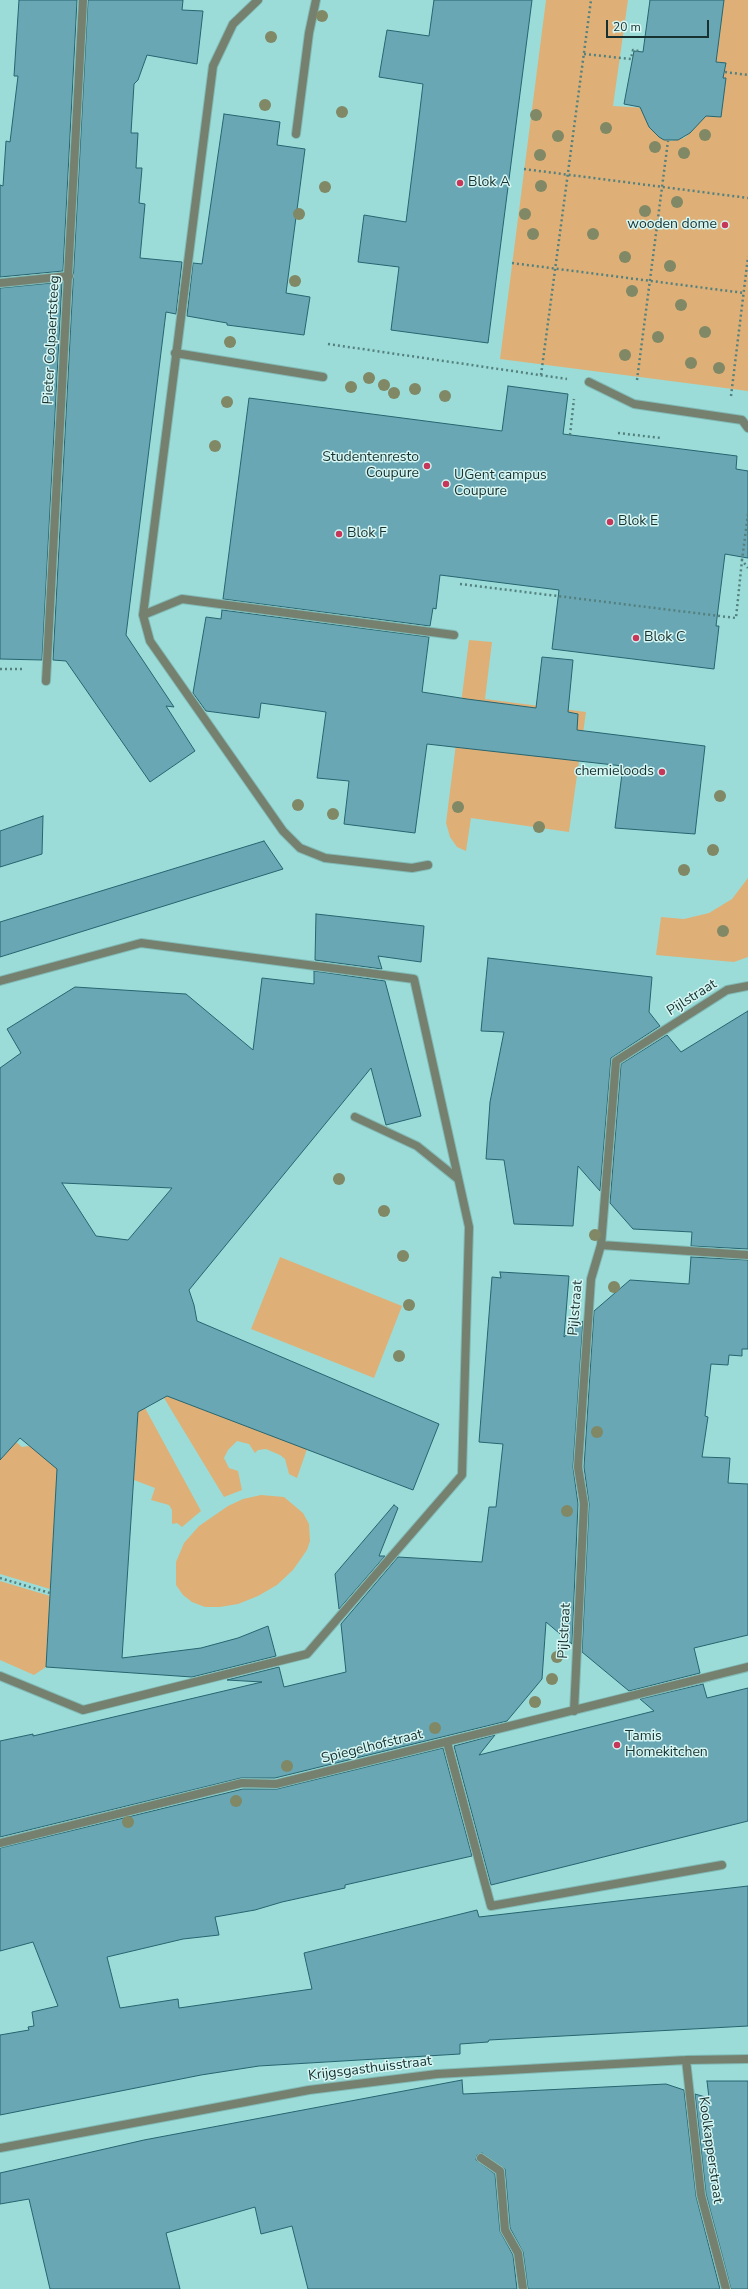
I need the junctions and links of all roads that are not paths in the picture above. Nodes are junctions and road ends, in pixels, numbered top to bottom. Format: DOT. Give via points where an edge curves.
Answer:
graph roads {
  1 [pos="83,0"];
  2 [pos="258,0"];
  3 [pos="316,0"];
  4 [pos="296,134"];
  5 [pos="69,276"];
  6 [pos="0,283"];
  7 [pos="175,353"];
  8 [pos="323,377"];
  9 [pos="589,382"];
  10 [pos="748,428"];
  11 [pos="143,615"];
  12 [pos="454,635"];
  13 [pos="46,681"];
  14 [pos="428,866"];
  15 [pos="0,981"];
  16 [pos="748,986"];
  17 [pos="355,1117"];
  18 [pos="458,1179"];
  19 [pos="601,1245"];
  20 [pos="748,1255"];
  21 [pos="748,1666"];
  22 [pos="0,1676"];
  23 [pos="574,1711"];
  24 [pos="447,1742"];
  25 [pos="0,1843"];
  26 [pos="722,1865"];
  27 [pos="748,2059"];
  28 [pos="686,2060"];
  29 [pos="0,2148"];
  30 [pos="481,2158"];
  31 [pos="523,2289"];
  32 [pos="726,2289"];
  1 -- 5 [label="street, Pieter Colpaertsteeg"];
  2 -- 7 [label="street" via="233,24 213,66"];
  3 -- 4 [label="street"];
  5 -- 6 [label="street"];
  5 -- 13 [label="street, Pieter Colpaertsteeg"];
  7 -- 8 [label="street"];
  7 -- 11 [label="street"];
  9 -- 10 [label="street" via="634,404 742,420"];
  11 -- 12 [label="street" via="182,599"];
  11 -- 14 [label="street" via="150,641 283,831 300,848 325,858 412,868"];
  15 -- 18 [label="street" via="141,943 414,979"];
  16 -- 19 [label="street, Pijlstraat" via="727,990 616,1061"];
  17 -- 18 [label="street" via="417,1146"];
  18 -- 22 [label="street" via="469,1227 462,1475 307,1654 83,1710"];
  19 -- 20 [label="street"];
  19 -- 23 [label="street, Pijlstraat" via="591,1279 578,1467 584,1504"];
  21 -- 23 [label="street, Spiegelhofstraat"];
  23 -- 24 [label="street, Spiegelhofstraat"];
  24 -- 25 [label="street, Spiegelhofstraat" via="276,1784 242,1784"];
  24 -- 26 [label="street" via="491,1906"];
  27 -- 28 [label="street, Krijgsgasthuisstraat"];
  28 -- 29 [label="street, Krijgsgasthuisstraat" via="437,2074 309,2090"];
  28 -- 32 [label="street, Koolkapperstraat" via="701,2195"];
  30 -- 31 [label="street" via="500,2171 505,2230 518,2253"];
}
